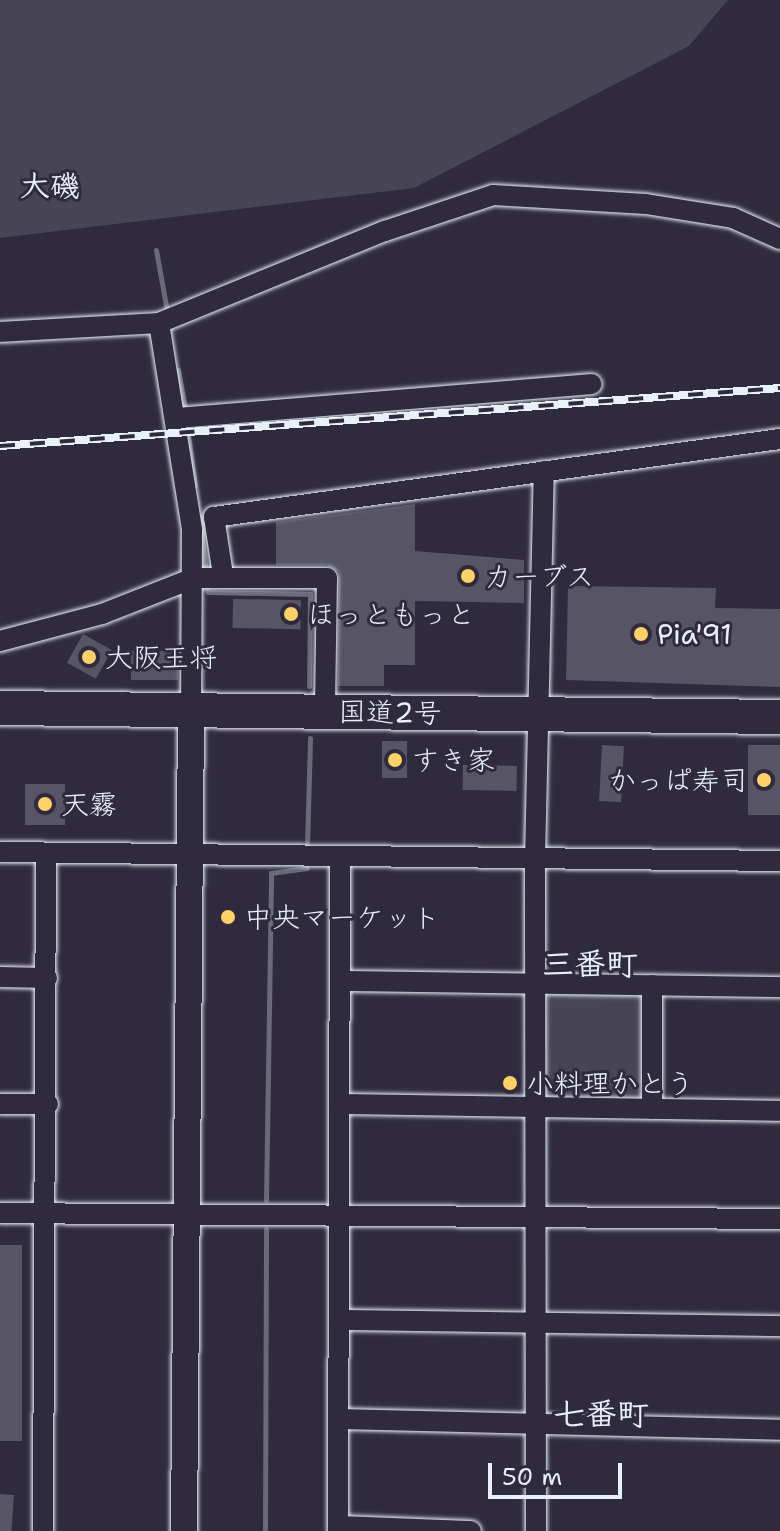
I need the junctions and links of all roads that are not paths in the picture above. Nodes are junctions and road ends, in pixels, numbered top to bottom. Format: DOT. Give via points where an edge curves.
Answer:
graph roads {
  1 [pos="780,239"];
  2 [pos="159,323"];
  3 [pos="0,332"];
  4 [pos="592,384"];
  5 [pos="184,417"];
  6 [pos="780,439"];
  7 [pos="544,471"];
  8 [pos="208,577"];
  9 [pos="0,641"];
  10 [pos="0,708"];
  11 [pos="191,710"];
  12 [pos="325,711"];
  13 [pos="540,715"];
  14 [pos="780,717"];
  15 [pos="0,852"];
  16 [pos="46,853"];
  17 [pos="187,854"];
  18 [pos="340,856"];
  19 [pos="535,859"];
  20 [pos="780,861"];
  21 [pos="0,977"];
  22 [pos="47,978"];
  23 [pos="340,981"];
  24 [pos="536,984"];
  25 [pos="652,985"];
  26 [pos="780,987"];
  27 [pos="0,1104"];
  28 [pos="48,1104"];
  29 [pos="339,1104"];
  30 [pos="536,1107"];
  31 [pos="652,1109"];
  32 [pos="780,1111"];
  33 [pos="0,1213"];
  34 [pos="47,1214"];
  35 [pos="184,1215"];
  36 [pos="339,1216"];
  37 [pos="534,1218"];
  38 [pos="780,1219"];
  39 [pos="339,1320"];
  40 [pos="535,1325"];
  41 [pos="780,1326"];
  42 [pos="339,1419"];
  43 [pos="535,1428"];
  44 [pos="780,1430"];
  45 [pos="338,1528"];
  46 [pos="43,1531"];
  47 [pos="184,1531"];
  48 [pos="471,1531"];
  49 [pos="536,1531"];
  1 -- 2 [label="street" via="733,218 646,204 493,195 385,231"];
  2 -- 3 [label="street"];
  2 -- 5 [label="street"];
  4 -- 5 [label="street"];
  5 -- 8 [label="street"];
  6 -- 7 [label="street"];
  7 -- 8 [label="street" via="214,517"];
  7 -- 13 [label="street"];
  8 -- 9 [label="street" via="102,614"];
  8 -- 11 [label="street"];
  8 -- 12 [label="street" via="327,578"];
  10 -- 11 [label="highway, 国道2号"];
  11 -- 12 [label="highway, 国道2号"];
  11 -- 17 [label="street"];
  12 -- 13 [label="highway, 国道2号"];
  13 -- 14 [label="highway, 国道2号"];
  13 -- 19 [label="street"];
  15 -- 16 [label="street"];
  16 -- 17 [label="street"];
  16 -- 22 [label="street"];
  17 -- 18 [label="street"];
  17 -- 35 [label="street"];
  18 -- 19 [label="street"];
  18 -- 23 [label="street"];
  19 -- 20 [label="street"];
  19 -- 24 [label="street"];
  21 -- 22 [label="street"];
  22 -- 28 [label="street"];
  23 -- 24 [label="street"];
  23 -- 29 [label="street"];
  24 -- 25 [label="street"];
  24 -- 30 [label="street"];
  25 -- 26 [label="street"];
  25 -- 31 [label="street"];
  27 -- 28 [label="street"];
  28 -- 34 [label="street"];
  29 -- 30 [label="street"];
  29 -- 36 [label="street"];
  30 -- 31 [label="street"];
  30 -- 37 [label="street"];
  31 -- 32 [label="street"];
  33 -- 34 [label="street"];
  34 -- 35 [label="street"];
  34 -- 46 [label="street"];
  35 -- 36 [label="street"];
  35 -- 47 [label="street"];
  36 -- 37 [label="street"];
  36 -- 39 [label="street"];
  37 -- 38 [label="street"];
  37 -- 40 [label="street"];
  39 -- 40 [label="street"];
  39 -- 42 [label="street"];
  40 -- 41 [label="street"];
  40 -- 43 [label="street"];
  42 -- 43 [label="street"];
  42 -- 45 [label="street"];
  43 -- 44 [label="street"];
  43 -- 49 [label="street"];
  45 -- 48 [label="street"];
}
